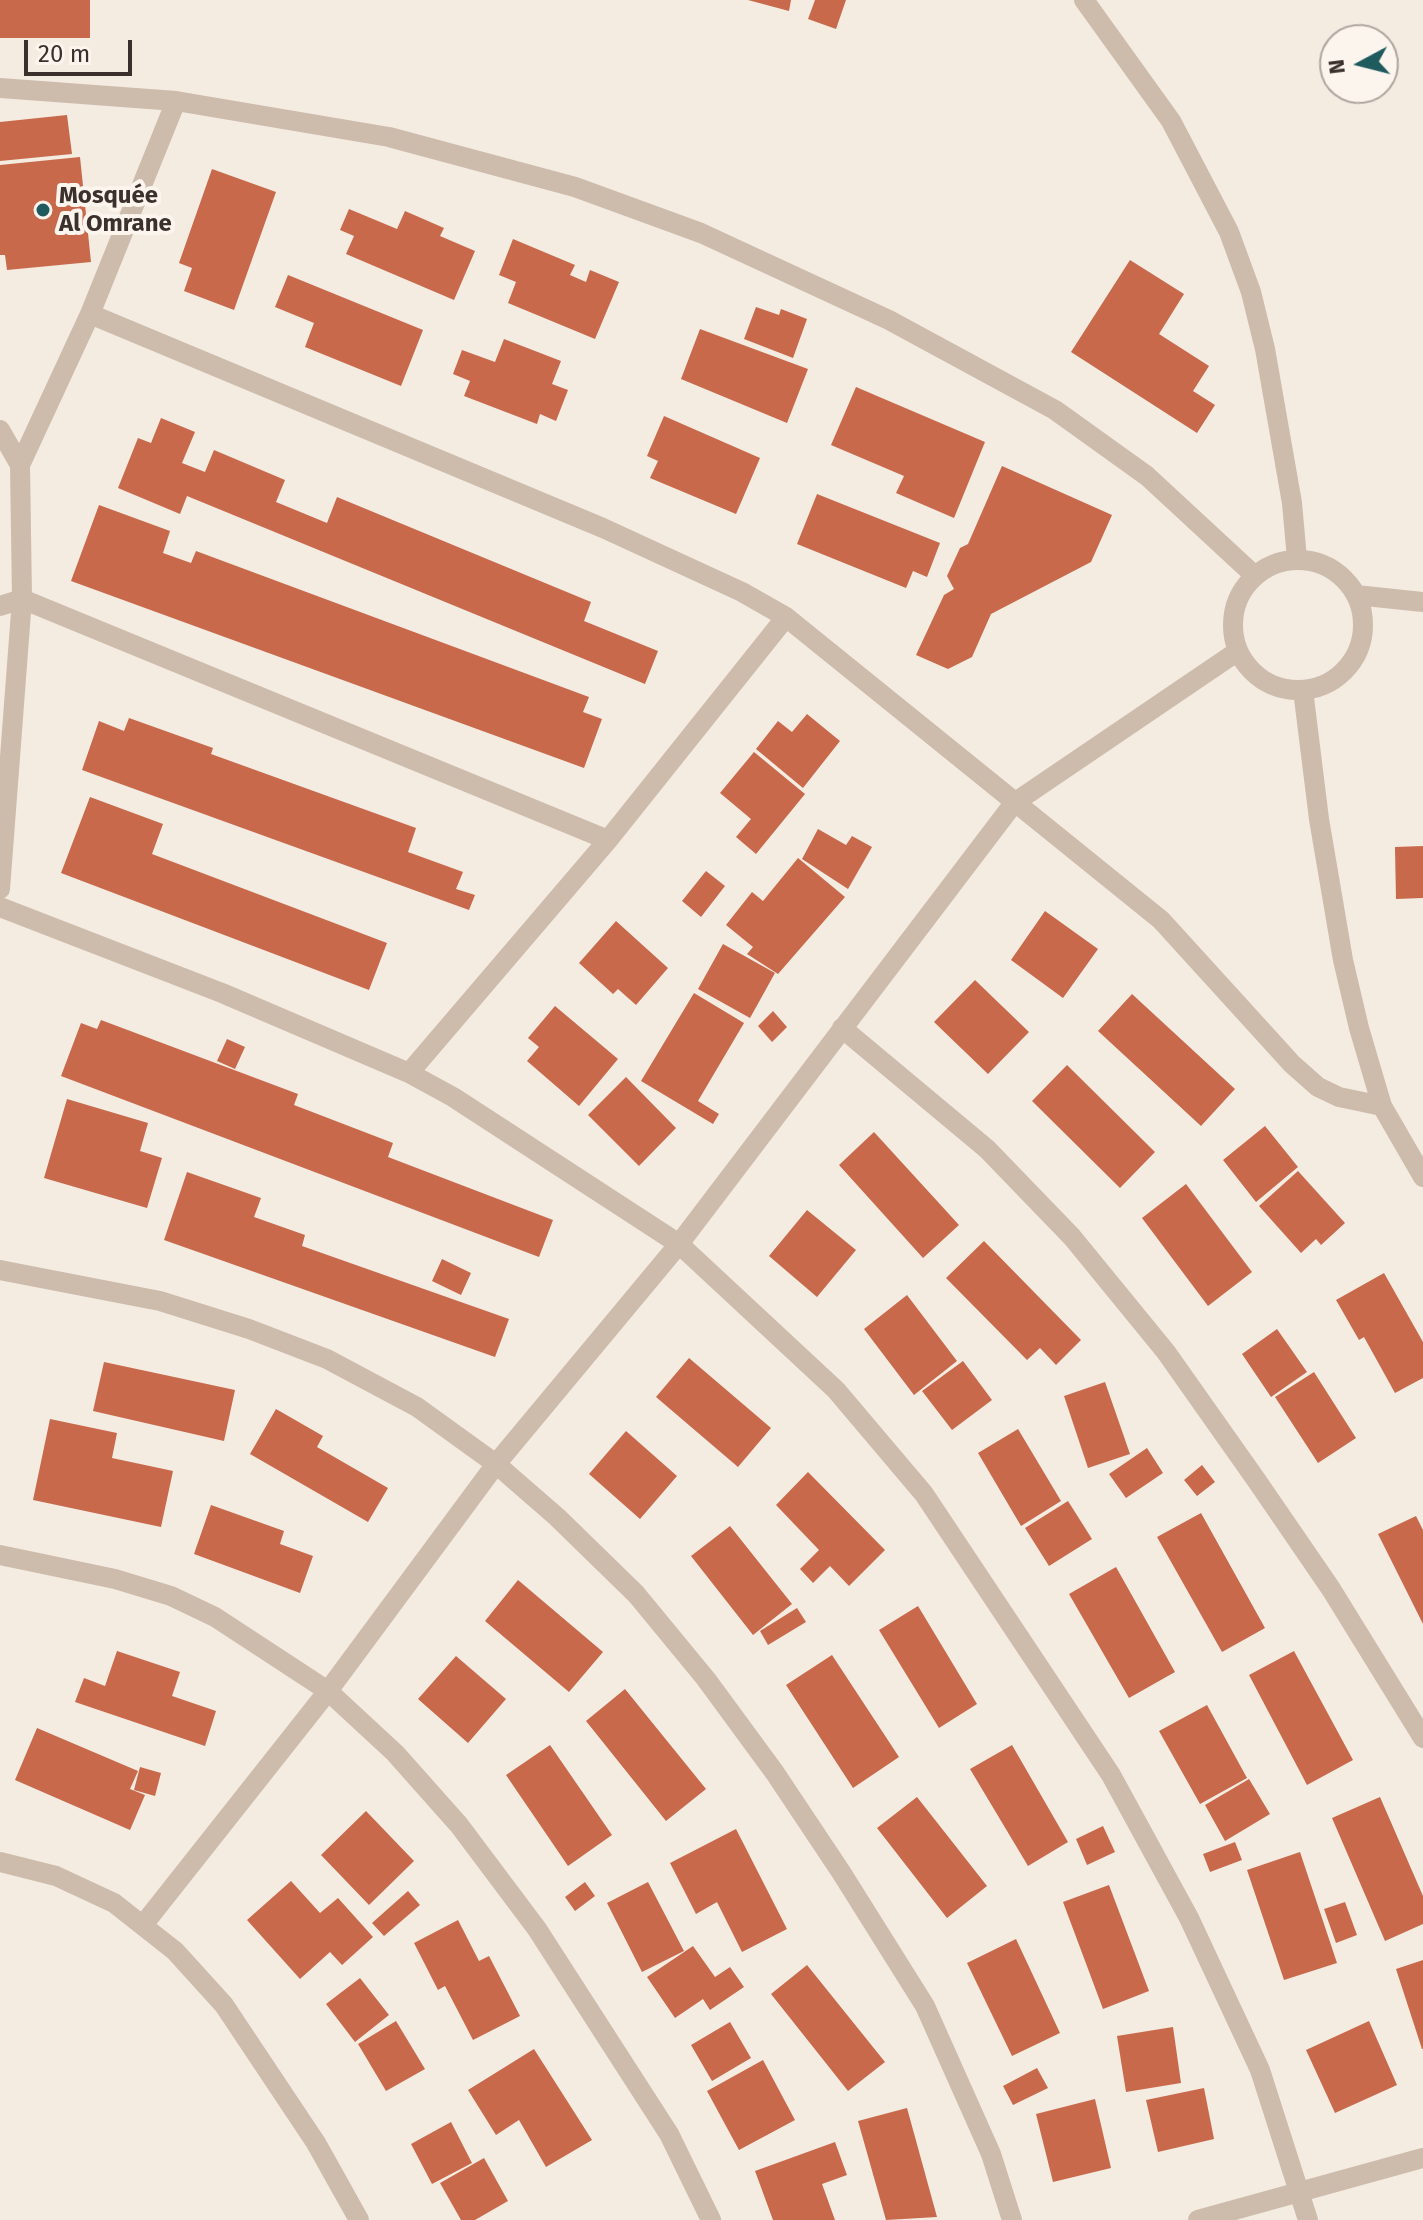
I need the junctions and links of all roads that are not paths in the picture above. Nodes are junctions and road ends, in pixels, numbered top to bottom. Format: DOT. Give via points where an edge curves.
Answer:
graph roads {
  1 [pos="1084,0"];
  2 [pos="0,88"];
  3 [pos="176,101"];
  4 [pos="90,314"];
  5 [pos="0,430"];
  6 [pos="20,465"];
  7 [pos="1297,559"];
  8 [pos="1254,575"];
  9 [pos="22,599"];
  10 [pos="1423,602"];
  11 [pos="1359,604"];
  12 [pos="0,606"];
  13 [pos="786,617"];
  14 [pos="1238,651"];
  15 [pos="1303,690"];
  16 [pos="1014,803"];
  17 [pos="608,840"];
  18 [pos="0,889"];
  19 [pos="0,907"];
  20 [pos="842,1028"];
  21 [pos="409,1073"];
  22 [pos="1382,1106"];
  23 [pos="1423,1177"];
  24 [pos="679,1244"];
  25 [pos="0,1270"];
  26 [pos="496,1464"];
  27 [pos="0,1555"];
  28 [pos="328,1691"];
  29 [pos="1423,1738"];
  30 [pos="0,1862"];
  31 [pos="143,1925"];
  32 [pos="1423,2158"];
  33 [pos="1301,2191"];
  34 [pos="359,2220"];
  35 [pos="711,2220"];
  36 [pos="1012,2220"];
  37 [pos="1198,2220"];
  38 [pos="1308,2220"];
  1 -- 7 [label="street" via="1171,121 1229,232 1265,349"];
  2 -- 3 [label="street"];
  3 -- 4 [label="street"];
  3 -- 8 [label="street" via="389,137 575,187 715,239 889,320 1055,410 1147,476"];
  4 -- 6 [label="street"];
  4 -- 13 [label="street" via="603,528"];
  5 -- 6 [label="street"];
  6 -- 9 [label="street"];
  7 -- 8 [label="street" via="1274,563"];
  7 -- 11 [label="street" via="1332,569"];
  8 -- 14 [label="street" via="1238,597 1232,624"];
  9 -- 12 [label="street"];
  9 -- 17 [label="street"];
  9 -- 18 [label="street"];
  10 -- 11 [label="street" via="1381,597"];
  11 -- 15 [label="street" via="1363,631 1350,664 1337,678"];
  13 -- 16 [label="street"];
  13 -- 17 [label="street"];
  14 -- 15 [label="street" via="1253,673 1277,687"];
  14 -- 16 [label="street"];
  15 -- 22 [label="street" via="1343,960"];
  16 -- 20 [label="street"];
  16 -- 22 [label="street" via="1161,920 1318,1087"];
  17 -- 21 [label="street"];
  19 -- 21 [label="street"];
  20 -- 24 [label="street"];
  20 -- 29 [label="street" via="987,1149 1072,1237 1166,1352 1257,1481"];
  21 -- 24 [label="street"];
  22 -- 23 [label="street"];
  24 -- 26 [label="street"];
  24 -- 33 [label="street" via="846,1401 924,1494 1111,1775 1189,1918 1260,2070"];
  25 -- 26 [label="street" via="160,1301 327,1359 417,1407"];
  26 -- 28 [label="street"];
  26 -- 36 [label="street" via="636,1594 775,1773 925,2006 991,2154"];
  27 -- 28 [label="street" via="171,1596 215,1617"];
  28 -- 31 [label="street"];
  28 -- 35 [label="street" via="395,1753 459,1825 537,1929 669,2134"];
  30 -- 31 [label="street" via="86,1889"];
  31 -- 34 [label="street" via="224,2005 316,2143"];
  32 -- 33 [label="street"];
  33 -- 37 [label="street"];
  33 -- 38 [label="street"];
}
